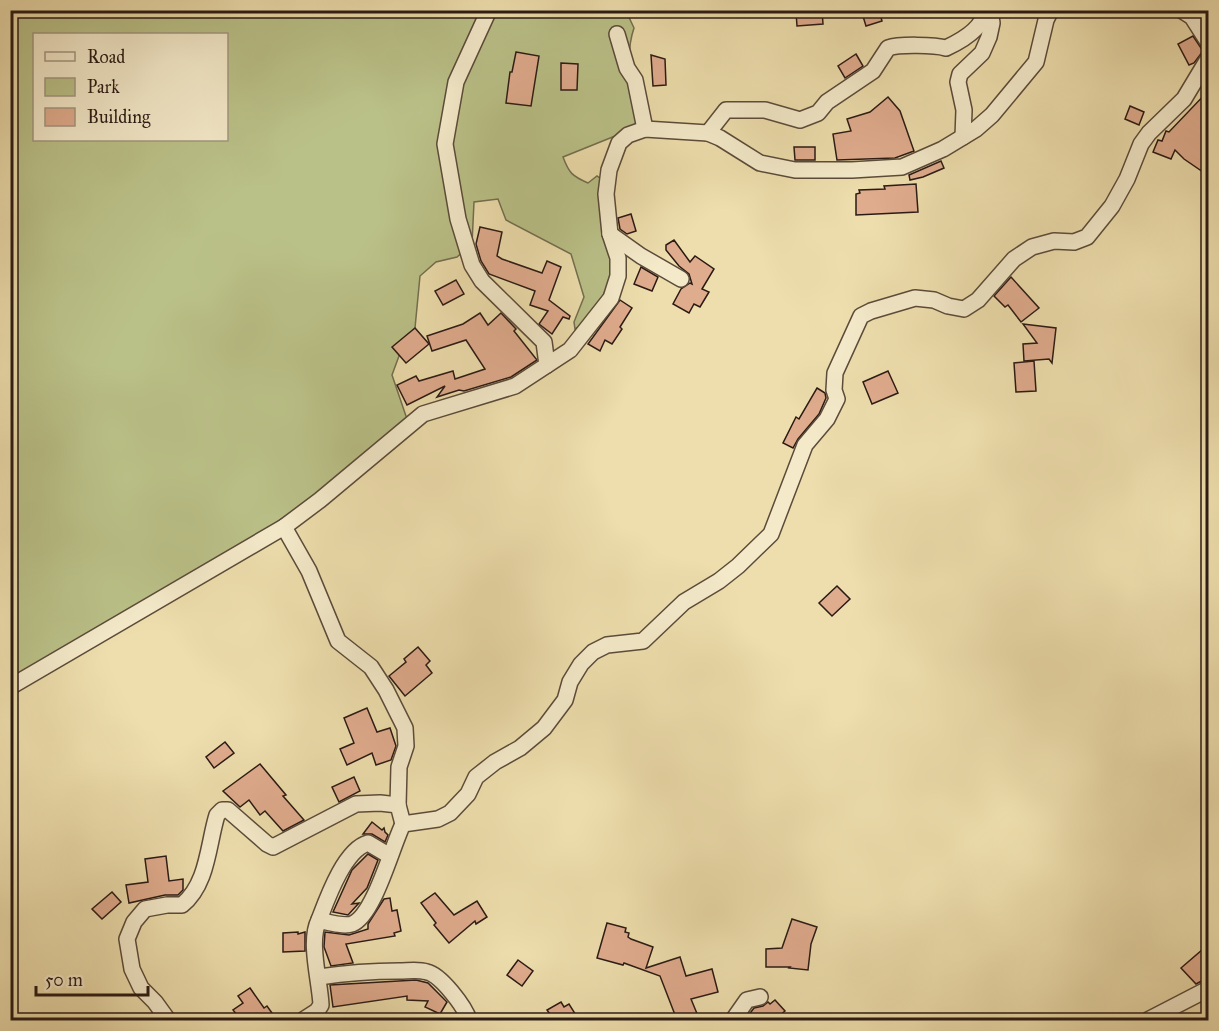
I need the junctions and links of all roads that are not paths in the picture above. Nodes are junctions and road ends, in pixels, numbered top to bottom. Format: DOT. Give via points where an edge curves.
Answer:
graph roads {
  1 [pos="489,10"];
  2 [pos="985,10"];
  3 [pos="990,10"];
  4 [pos="1051,10"];
  5 [pos="1181,10"];
  6 [pos="617,34"];
  7 [pos="1209,42"];
  8 [pos="1209,59"];
  9 [pos="645,129"];
  10 [pos="708,133"];
  11 [pos="963,137"];
  12 [pos="610,234"];
  13 [pos="681,279"];
  14 [pos="547,365"];
  15 [pos="284,527"];
  16 [pos="10,687"];
  17 [pos="398,805"];
  18 [pos="403,824"];
  19 [pos="390,856"];
  20 [pos="319,920"];
  21 [pos="319,977"];
  22 [pos="1209,989"];
  23 [pos="760,998"];
  24 [pos="168,1020"];
  25 [pos="303,1020"];
  26 [pos="470,1020"];
  27 [pos="732,1020"];
  28 [pos="1148,1020"];
  1 -- 14 [label="street" via="456,82 445,144 458,219 472,265 482,281 544,342"];
  2 -- 10 [label="street" via="979,27 946,48 888,48 873,71 818,113 800,120 765,110 726,110"];
  3 -- 11 [label="street" via="989,38 958,82 964,110"];
  4 -- 11 [label="street" via="1036,62 992,115"];
  5 -- 7 [label="street" via="1192,17"];
  6 -- 9 [label="street" via="627,68 635,80"];
  8 -- 18 [label="street" via="1184,99 1141,144 1117,197 1087,237 1032,247 1014,258 978,300 964,309 915,298 861,316 836,373 837,399 805,446 771,534 738,566 684,602 644,641 607,645 593,652 570,682 565,700 544,728 476,777 468,794 450,813 438,819"];
  9 -- 10 [label="street"];
  9 -- 12 [label="street" via="619,143 609,170 606,194"];
  10 -- 11 [label="street" via="760,163 795,170 902,167"];
  12 -- 13 [label="street"];
  12 -- 14 [label="street" via="618,258 618,276 611,298 570,350"];
  14 -- 15 [label="street" via="515,386 423,414"];
  15 -- 16 [label="street"];
  15 -- 17 [label="street" via="309,572 338,641 371,667 405,728"];
  17 -- 18 [label="street"];
  17 -- 24 [label="street" via="356,804 273,847 228,810 222,810 217,815 192,897 182,905 145,909 127,939 132,969 141,988"];
  18 -- 19 [label="street"];
  19 -- 20 [label="street" via="374,898 358,920 348,925"];
  19 -- 20 [label="street" via="368,843 357,849 329,892"];
  20 -- 21 [label="street" via="315,947"];
  21 -- 25 [label="street" via="321,1005"];
  21 -- 26 [label="street" via="366,971 428,972 452,994"];
  22 -- 28 [label="street"];
  23 -- 27 [label="street" via="747,1000"];
}
